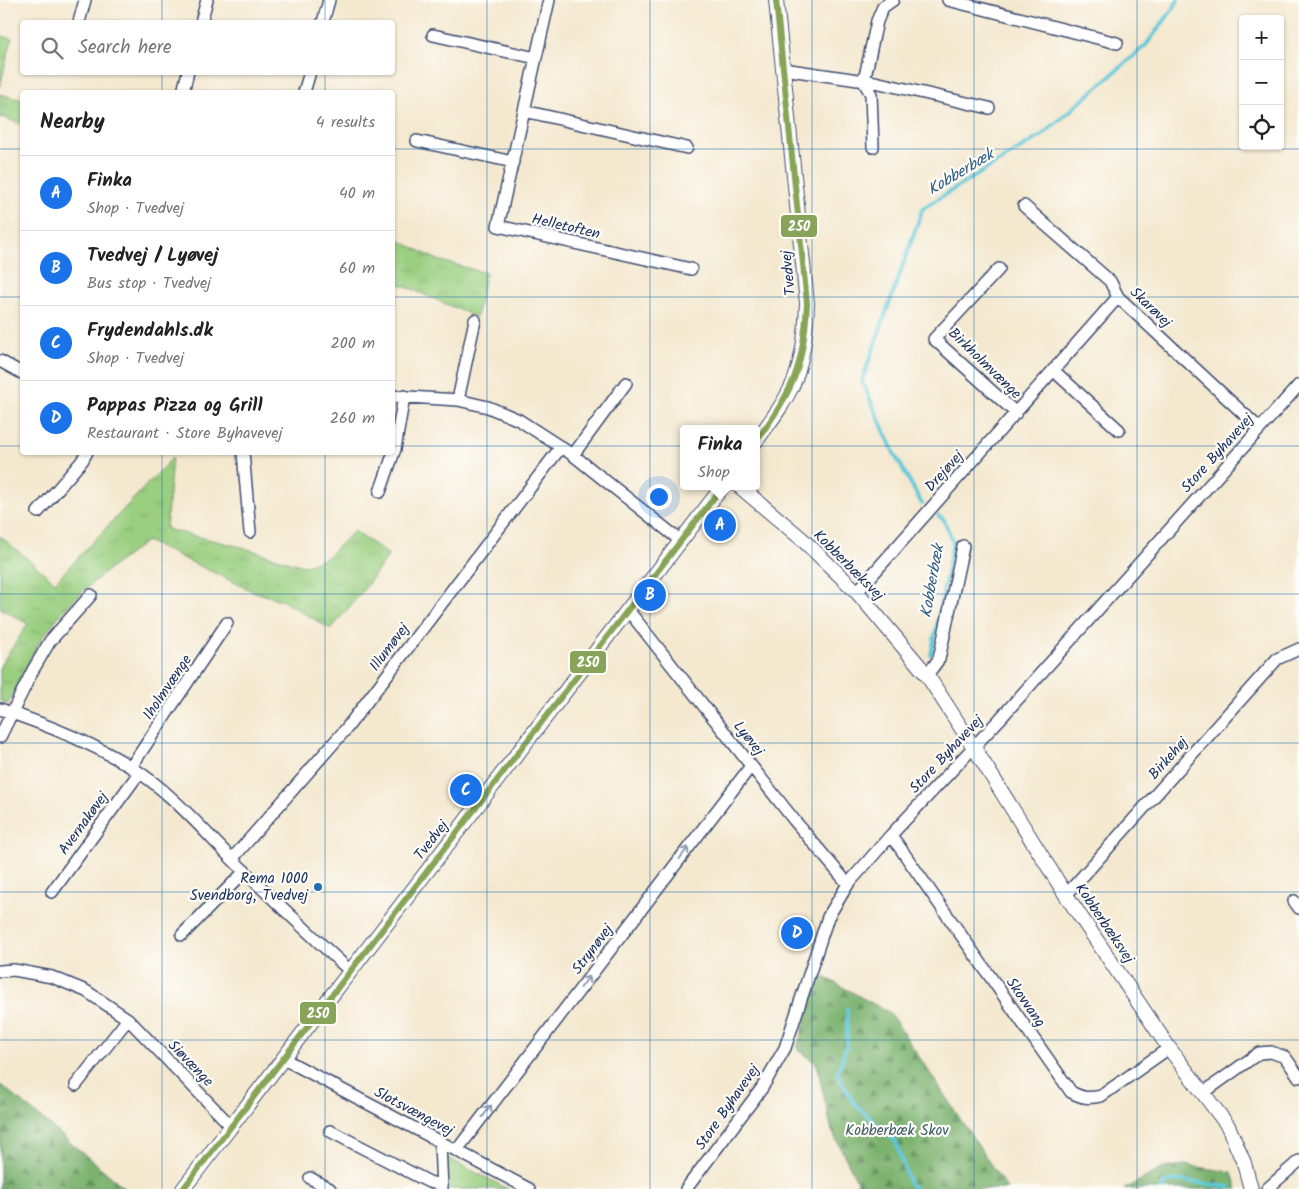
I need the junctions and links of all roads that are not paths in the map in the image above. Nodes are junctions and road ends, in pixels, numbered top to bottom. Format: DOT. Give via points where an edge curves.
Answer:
graph roads {
  1 [pos="84,0"];
  2 [pos="207,0"];
  3 [pos="329,0"];
  4 [pos="549,0"];
  5 [pos="776,0"];
  6 [pos="894,0"];
  7 [pos="948,0"];
  8 [pos="79,20"];
  9 [pos="202,20"];
  10 [pos="324,20"];
  11 [pos="433,35"];
  12 [pos="1117,43"];
  13 [pos="536,58"];
  14 [pos="783,69"];
  15 [pos="187,75"];
  16 [pos="309,75"];
  17 [pos="862,79"];
  18 [pos="184,90"];
  19 [pos="305,90"];
  20 [pos="990,108"];
  21 [pos="524,111"];
  22 [pos="417,141"];
  23 [pos="873,147"];
  24 [pos="687,148"];
  25 [pos="513,162"];
  26 [pos="1024,206"];
  27 [pos="691,269"];
  28 [pos="998,269"];
  29 [pos="1118,297"];
  30 [pos="475,320"];
  31 [pos="0,361"];
  32 [pos="1053,370"];
  33 [pos="20,372"];
  34 [pos="626,383"];
  35 [pos="1299,385"];
  36 [pos="398,396"];
  37 [pos="458,400"];
  38 [pos="1016,413"];
  39 [pos="1259,428"];
  40 [pos="1119,430"];
  41 [pos="760,435"];
  42 [pos="562,447"];
  43 [pos="395,449"];
  44 [pos="85,455"];
  45 [pos="243,455"];
  46 [pos="393,455"];
  47 [pos="573,455"];
  48 [pos="720,490"];
  49 [pos="744,490"];
  50 [pos="380,492"];
  51 [pos="38,512"];
  52 [pos="250,532"];
  53 [pos="681,541"];
  54 [pos="964,546"];
  55 [pos="857,592"];
  56 [pos="92,595"];
  57 [pos="628,610"];
  58 [pos="227,623"];
  59 [pos="1299,649"];
  60 [pos="927,675"];
  61 [pos="0,709"];
  62 [pos="12,713"];
  63 [pos="0,737"];
  64 [pos="973,746"];
  65 [pos="752,766"];
  66 [pos="135,770"];
  67 [pos="890,835"];
  68 [pos="232,859"];
  69 [pos="245,871"];
  70 [pos="848,884"];
  71 [pos="52,892"];
  72 [pos="1066,895"];
  73 [pos="182,935"];
  74 [pos="0,971"];
  75 [pos="350,971"];
  76 [pos="128,1019"];
  77 [pos="1169,1048"];
  78 [pos="284,1059"];
  79 [pos="1299,1077"];
  80 [pos="76,1085"];
  81 [pos="1203,1093"];
  82 [pos="232,1127"];
  83 [pos="330,1131"];
  84 [pos="440,1143"];
  85 [pos="457,1150"];
  86 [pos="1299,1161"];
  87 [pos="310,1178"];
  88 [pos="442,1187"];
  89 [pos="183,1189"];
  90 [pos="330,1189"];
  91 [pos="530,1189"];
  92 [pos="686,1189"];
  93 [pos="1251,1189"];
  94 [pos="1267,1189"];
  1 -- 8 [label="street"];
  2 -- 9 [label="street"];
  3 -- 10 [label="street"];
  4 -- 13 [label="street, Helletoften"];
  5 -- 14 [label="street, Tvedvej"];
  6 -- 17 [label="street" via="883,7 877,21"];
  7 -- 12 [label="street"];
  11 -- 13 [label="street"];
  13 -- 21 [label="street, Helletoften"];
  14 -- 17 [label="street"];
  14 -- 41 [label="street, Tvedvej" via="808,303 805,340 795,380"];
  15 -- 18 [label="street"];
  16 -- 19 [label="street"];
  17 -- 20 [label="street"];
  17 -- 23 [label="street" via="871,94"];
  21 -- 24 [label="street"];
  21 -- 25 [label="street, Helletoften"];
  22 -- 25 [label="street"];
  25 -- 27 [label="street, Helletoften" via="498,226"];
  26 -- 29 [label="street, Skarøvej" via="1110,281"];
  28 -- 38 [label="street, Birkholmvænge" via="934,339"];
  29 -- 32 [label="street, Drejøvej"];
  29 -- 39 [label="street, Skarøvej"];
  30 -- 37 [label="street"];
  31 -- 33 [label="street"];
  32 -- 38 [label="street, Drejøvej"];
  32 -- 40 [label="street"];
  34 -- 47 [label="street"];
  35 -- 39 [label="street, Store Byhavevej"];
  36 -- 37 [label="street"];
  36 -- 43 [label="street"];
  37 -- 42 [label="street" via="488,407 519,420"];
  38 -- 55 [label="street, Drejøvej"];
  39 -- 64 [label="street, Store Byhavevej"];
  42 -- 47 [label="street"];
  42 -- 68 [label="street, Illumøvej" via="346,729"];
  44 -- 51 [label="street"];
  45 -- 52 [label="street"];
  46 -- 50 [label="street"];
  47 -- 53 [label="street"];
  48 -- 53 [label="street, Tvedvej"];
  49 -- 55 [label="street, Kobberbæksvej"];
  53 -- 57 [label="street, Tvedvej"];
  54 -- 60 [label="street" via="939,659"];
  55 -- 60 [label="street, Kobberbæksvej"];
  56 -- 62 [label="street" via="50,641"];
  57 -- 65 [label="street, Lyøvej"];
  57 -- 75 [label="street, Tvedvej"];
  58 -- 66 [label="street, Iholmvænge"];
  59 -- 72 [label="street, Birkehøj" via="1277,659"];
  60 -- 64 [label="street, Kobberbæksvej"];
  61 -- 62 [label="street"];
  62 -- 63 [label="street"];
  62 -- 66 [label="street" via="91,745"];
  64 -- 67 [label="street, Store Byhavevej"];
  64 -- 72 [label="street, Kobberbæksvej"];
  65 -- 70 [label="street, Lyøvej"];
  85 -- 65 [label="street, Strynøvej, one-way"];
  66 -- 68 [label="street" via="171,796"];
  66 -- 71 [label="street, Avernakøvej"];
  67 -- 70 [label="street, Store Byhavevej"];
  67 -- 77 [label="street, Skovvang" via="1071,1092 1080,1098 1101,1096"];
  68 -- 69 [label="street"];
  69 -- 73 [label="street"];
  69 -- 75 [label="street"];
  70 -- 92 [label="street, Store Byhavevej" via="828,917 785,1048 762,1088"];
  72 -- 77 [label="street, Kobberbæksvej"];
  74 -- 76 [label="street, Siøvænge" via="14,970 52,977 86,991"];
  75 -- 78 [label="street, Tvedvej"];
  76 -- 80 [label="street"];
  76 -- 82 [label="street, Siøvænge"];
  77 -- 81 [label="street, Kobberbæksvej"];
  78 -- 82 [label="street, Tvedvej"];
  78 -- 84 [label="street, Slotsvængevej"];
  79 -- 81 [label="street" via="1285,1057 1271,1052 1259,1053"];
  81 -- 93 [label="street, Kobberbæksvej" via="1228,1126"];
  82 -- 89 [label="street, Tvedvej"];
  83 -- 88 [label="street"];
  84 -- 85 [label="street, Slotsvængevej"];
  84 -- 88 [label="street"];
  85 -- 91 [label="street, Slotsvængevej"];
  86 -- 94 [label="street"];
  87 -- 90 [label="street"];
}
